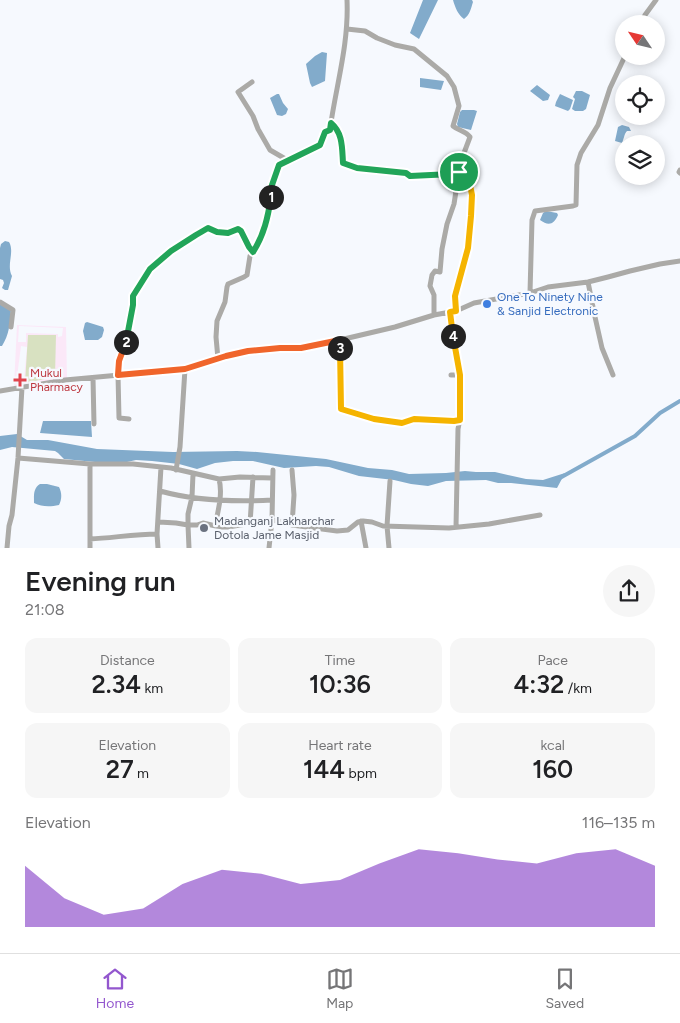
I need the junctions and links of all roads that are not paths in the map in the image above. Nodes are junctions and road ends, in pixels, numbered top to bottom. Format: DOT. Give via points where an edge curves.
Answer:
graph roads {
  1 [pos="347,0"];
  2 [pos="656,0"];
  3 [pos="646,15"];
  4 [pos="347,29"];
  5 [pos="621,65"];
  6 [pos="252,82"];
  7 [pos="331,123"];
  8 [pos="289,161"];
  9 [pos="461,169"];
  10 [pos="253,252"];
  11 [pos="680,261"];
  12 [pos="588,282"];
  13 [pos="530,293"];
  14 [pos="0,302"];
  15 [pos="456,311"];
  16 [pos="450,312"];
  17 [pos="434,315"];
  18 [pos="11,327"];
  19 [pos="340,340"];
  20 [pos="218,359"];
  21 [pos="185,369"];
  22 [pos="118,375"];
  23 [pos="451,375"];
  24 [pos="460,375"];
  25 [pos="613,375"];
  26 [pos="93,378"];
  27 [pos="22,387"];
  28 [pos="0,391"];
  29 [pos="129,419"];
  30 [pos="460,420"];
  31 [pos="94,424"];
  32 [pos="18,458"];
  33 [pos="90,464"];
  34 [pos="162,467"];
  35 [pos="176,469"];
  36 [pos="273,470"];
  37 [pos="292,470"];
  38 [pos="193,474"];
  39 [pos="253,478"];
  40 [pos="272,478"];
  41 [pos="219,479"];
  42 [pos="390,481"];
  43 [pos="160,491"];
  44 [pos="192,497"];
  45 [pos="272,500"];
  46 [pos="220,501"];
  47 [pos="252,501"];
  48 [pos="540,515"];
  49 [pos="272,520"];
  50 [pos="158,522"];
  51 [pos="360,522"];
  52 [pos="250,524"];
  53 [pos="188,525"];
  54 [pos="292,525"];
  55 [pos="215,526"];
  56 [pos="387,526"];
  57 [pos="456,527"];
  58 [pos="157,534"];
  59 [pos="90,539"];
  60 [pos="6,548"];
  61 [pos="90,548"];
  62 [pos="158,548"];
  63 [pos="190,548"];
  64 [pos="269,548"];
  65 [pos="366,548"];
  66 [pos="388,548"];
  1 -- 4 [label="street"];
  2 -- 3 [label="street"];
  4 -- 7 [label="street"];
  4 -- 9 [label="street" via="414,49 447,76 459,106 453,126 470,137"];
  5 -- 13 [label="street" via="598,125 577,165 576,205 535,211"];
  6 -- 8 [label="street" via="238,92 270,150"];
  7 -- 8 [label="street" via="320,145"];
  7 -- 9 [label="street" via="342,142 343,163 357,168 410,176 452,174"];
  8 -- 10 [label="street" via="279,165 272,185 266,225"];
  9 -- 15 [label="street" via="467,172 472,195 468,248 455,296"];
  9 -- 17 [label="street" via="447,224 440,272 435,271 432,275 430,286 434,294"];
  10 -- 20 [label="street" via="246,276 227,287 217,321"];
  10 -- 22 [label="street" via="238,229 228,233 208,228 171,251 150,269 133,296"];
  11 -- 12 [label="street"];
  12 -- 13 [label="street" via="548,287"];
  12 -- 25 [label="street" via="602,348"];
  13 -- 15 [label="street" via="474,303"];
  14 -- 18 [label="street" via="13,310"];
  15 -- 16 [label="street"];
  16 -- 17 [label="street"];
  16 -- 24 [label="street"];
  17 -- 19 [label="street" via="395,328"];
  19 -- 20 [label="street" via="301,348 248,351"];
  19 -- 30 [label="street" via="341,409 402,423 414,419"];
  20 -- 21 [label="street"];
  21 -- 22 [label="street"];
  21 -- 35 [label="street"];
  22 -- 26 [label="street"];
  22 -- 29 [label="street" via="119,418"];
  23 -- 24 [label="street"];
  24 -- 30 [label="street"];
  26 -- 27 [label="street"];
  26 -- 31 [label="street"];
  27 -- 28 [label="street"];
  27 -- 32 [label="street"];
  30 -- 57 [label="street"];
  32 -- 33 [label="street"];
  32 -- 60 [label="street"];
  33 -- 34 [label="street"];
  33 -- 59 [label="street"];
  34 -- 35 [label="street"];
  34 -- 43 [label="street"];
  35 -- 38 [label="street"];
  36 -- 40 [label="street"];
  37 -- 54 [label="street"];
  38 -- 41 [label="street"];
  38 -- 44 [label="street"];
  39 -- 40 [label="street"];
  39 -- 41 [label="street"];
  39 -- 47 [label="street"];
  40 -- 45 [label="street"];
  41 -- 46 [label="street"];
  42 -- 56 [label="street"];
  43 -- 44 [label="street"];
  43 -- 50 [label="street"];
  44 -- 46 [label="street"];
  44 -- 53 [label="street"];
  45 -- 47 [label="street"];
  45 -- 49 [label="street"];
  46 -- 47 [label="street"];
  46 -- 55 [label="street"];
  47 -- 52 [label="street"];
  48 -- 57 [label="street"];
  49 -- 52 [label="street"];
  49 -- 54 [label="street"];
  49 -- 64 [label="street"];
  50 -- 53 [label="street"];
  50 -- 58 [label="street"];
  51 -- 54 [label="street" via="348,530 337,531"];
  51 -- 56 [label="street"];
  51 -- 65 [label="street"];
  52 -- 55 [label="street"];
  53 -- 55 [label="street" via="203,523"];
  53 -- 63 [label="street"];
  56 -- 57 [label="street"];
  56 -- 66 [label="street"];
  58 -- 59 [label="street"];
  58 -- 62 [label="street"];
  59 -- 61 [label="street"];
}
